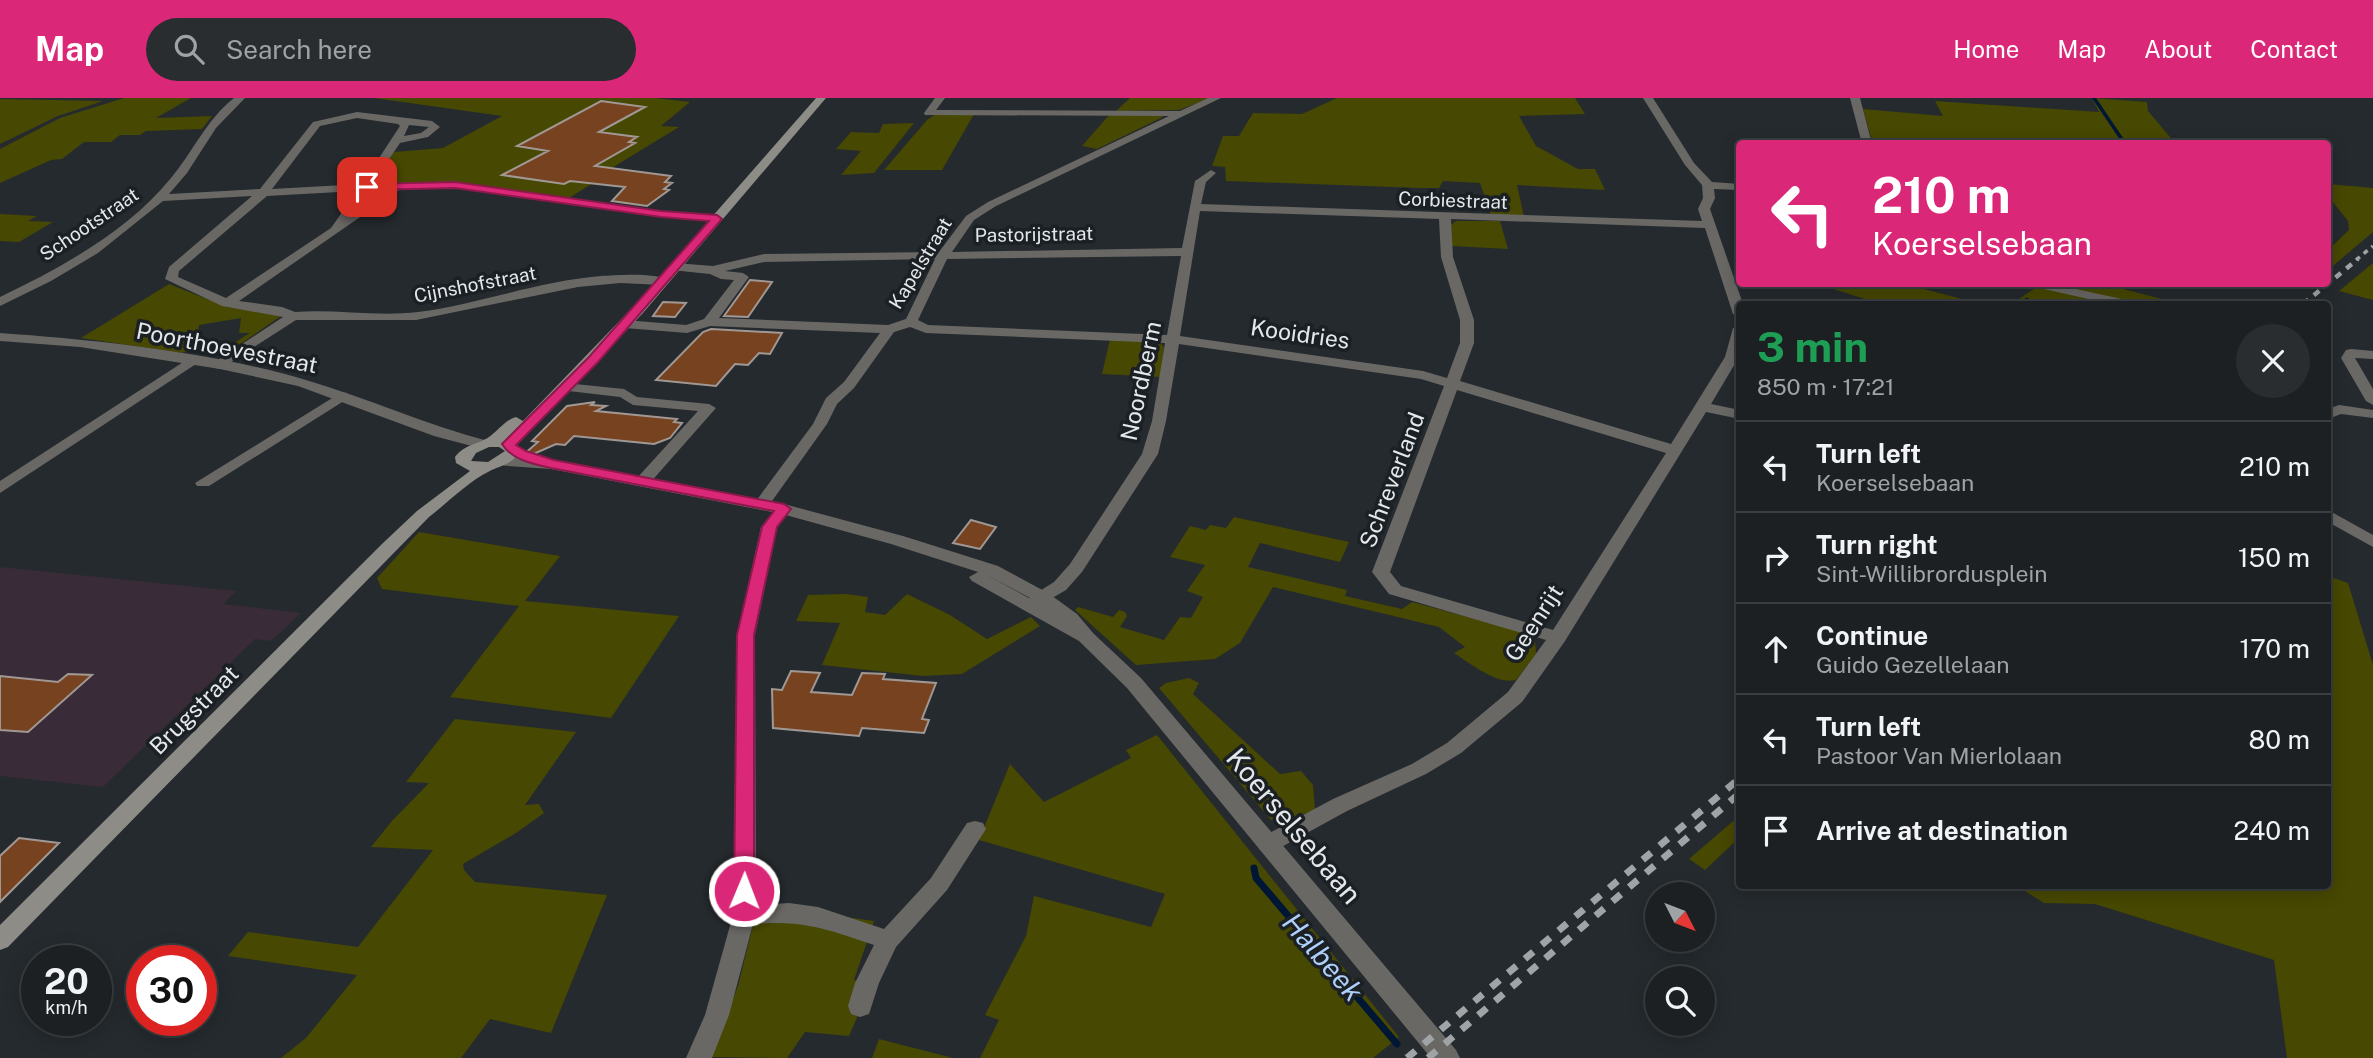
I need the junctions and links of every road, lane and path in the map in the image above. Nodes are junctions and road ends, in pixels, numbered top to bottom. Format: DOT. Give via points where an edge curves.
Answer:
graph roads {
  1 [pos="240,98"];
  2 [pos="821,98"];
  3 [pos="940,98"];
  4 [pos="1216,98"];
  5 [pos="1648,98"];
  6 [pos="1855,98"];
  7 [pos="1184,113"];
  8 [pos="402,121"];
  9 [pos="1866,140"];
  10 [pos="396,141"];
  11 [pos="1211,173"];
  12 [pos="398,185"];
  13 [pos="1708,185"];
  14 [pos="367,187"];
  15 [pos="1736,187"];
  16 [pos="264,192"];
  17 [pos="160,198"];
  18 [pos="1195,207"];
  19 [pos="718,217"];
  20 [pos="1445,218"];
  21 [pos="1709,225"];
  22 [pos="335,231"];
  23 [pos="1188,252"];
  24 [pos="943,255"];
  25 [pos="675,267"];
  26 [pos="713,270"];
  27 [pos="663,281"];
  28 [pos="2052,287"];
  29 [pos="2113,301"];
  30 [pos="0,302"];
  31 [pos="226,303"];
  32 [pos="1736,303"];
  33 [pos="293,316"];
  34 [pos="709,322"];
  35 [pos="911,322"];
  36 [pos="625,324"];
  37 [pos="890,329"];
  38 [pos="0,337"];
  39 [pos="1173,339"];
  40 [pos="1736,343"];
  41 [pos="605,344"];
  42 [pos="2373,355"];
  43 [pos="191,361"];
  44 [pos="220,365"];
  45 [pos="1453,383"];
  46 [pos="565,387"];
  47 [pos="342,396"];
  48 [pos="2373,401"];
  49 [pos="1702,407"];
  50 [pos="2331,413"];
  51 [pos="1736,414"];
  52 [pos="2373,414"];
  53 [pos="439,433"];
  54 [pos="500,448"];
  55 [pos="1674,450"];
  56 [pos="472,462"];
  57 [pos="643,481"];
  58 [pos="204,483"];
  59 [pos="0,488"];
  60 [pos="761,505"];
  61 [pos="784,509"];
  62 [pos="2331,517"];
  63 [pos="2331,529"];
  64 [pos="2369,538"];
  65 [pos="1036,601"];
  66 [pos="1558,637"];
  67 [pos="975,829"];
  68 [pos="1268,844"];
  69 [pos="744,915"];
  70 [pos="0,940"];
  71 [pos="888,940"];
  72 [pos="860,1006"];
  73 [pos="699,1058"];
  74 [pos="1447,1058"];
  1 -- 17 [label="street, Schootstraat" via="212,123"];
  2 -- 19 [label="main road"];
  3 -- 7 [label="street" via="929,113"];
  4 -- 7 [label="street, Kapelstraat"];
  5 -- 13 [label="street"];
  6 -- 9 [label="street"];
  7 -- 24 [label="street, Kapelstraat" via="992,204 970,218"];
  8 -- 10 [label="street" via="405,126"];
  8 -- 10 [label="street" via="435,127 424,135"];
  8 -- 16 [label="street" via="357,115 317,124"];
  10 -- 14 [label="street"];
  11 -- 18 [label="street, Noordberm" via="1201,181"];
  12 -- 14 [label="street"];
  12 -- 19 [label="street" via="469,187 661,214"];
  12 -- 22 [label="street"];
  13 -- 15 [label="street"];
  13 -- 21 [label="street" via="1704,209"];
  14 -- 16 [label="street"];
  14 -- 22 [label="street"];
  16 -- 17 [label="street"];
  16 -- 31 [label="street" via="170,274 172,279"];
  17 -- 30 [label="street, Schootstraat" via="80,257"];
  18 -- 20 [label="street, Corbiestraat"];
  18 -- 23 [label="street, Noordberm"];
  19 -- 25 [label="main road"];
  20 -- 21 [label="street, Corbiestraat"];
  20 -- 45 [label="street, Schreverland" via="1447,257 1466,320 1467,343"];
  21 -- 32 [label="street"];
  22 -- 31 [label="street"];
  23 -- 24 [label="street, Pastorijstraat"];
  23 -- 39 [label="street, Noordberm"];
  24 -- 26 [label="street, Pastorijstraat" via="764,258"];
  24 -- 35 [label="street, Kapelstraat"];
  25 -- 26 [label="street"];
  25 -- 27 [label="main road"];
  26 -- 34 [label="street" via="743,277"];
  27 -- 33 [label="street, Cijnshofstraat" via="580,283 411,317"];
  27 -- 36 [label="main road"];
  28 -- 29 [label="street"];
  31 -- 33 [label="street"];
  33 -- 44 [label="street"];
  34 -- 36 [label="street" via="687,329"];
  34 -- 37 [label="street"];
  35 -- 37 [label="street, Kapelstraat"];
  35 -- 39 [label="street, Kooidries" via="926,329"];
  36 -- 41 [label="main road"];
  37 -- 60 [label="street, Kapelstraat" via="849,385 841,389"];
  38 -- 43 [label="street, Poorthoevestraat" via="80,343"];
  39 -- 45 [label="street, Kooidries"];
  39 -- 65 [label="street, Noordberm" via="1150,454 1076,568 1060,586"];
  40 -- 49 [label="street, Geenrijt" via="1732,358"];
  41 -- 46 [label="main road"];
  41 -- 54 [label="main road" via="583,358"];
  42 -- 48 [label="street" via="2351,353 2348,358"];
  43 -- 44 [label="street, Poorthoevestraat"];
  43 -- 59 [label="street"];
  44 -- 47 [label="street, Poorthoevestraat"];
  45 -- 55 [label="street, Kooidries"];
  45 -- 66 [label="street, Schreverland" via="1381,572 1395,590"];
  46 -- 54 [label="main road"];
  46 -- 57 [label="street" via="624,393 633,401 705,413"];
  47 -- 53 [label="street, Poorthoevestraat"];
  47 -- 58 [label="street"];
  49 -- 51 [label="street"];
  49 -- 55 [label="street, Geenrijt"];
  50 -- 52 [label="street" via="2339,409"];
  53 -- 54 [label="street, Poorthoevestraat"];
  53 -- 56 [label="street, Poorthoevestraat"];
  54 -- 56 [label="main road, Brugstraat"];
  54 -- 56 [label="main road, Brugstraat"];
  54 -- 57 [label="street, Koerselsebaan" via="551,464"];
  55 -- 66 [label="street, Geenrijt"];
  56 -- 70 [label="main road, Brugstraat"];
  57 -- 60 [label="street, Koerselsebaan"];
  60 -- 61 [label="street, Koerselsebaan"];
  61 -- 65 [label="street, Koerselsebaan" via="992,570"];
  61 -- 69 [label="street" via="769,527 746,635"];
  62 -- 64 [label="street"];
  63 -- 64 [label="street"];
  65 -- 68 [label="street, Koerselsebaan" via="1060,625 1087,638 1134,683"];
  66 -- 68 [label="street, Geenrijt" via="1515,697 1454,748"];
  67 -- 71 [label="street" via="939,884"];
  68 -- 74 [label="street, Koerselsebaan"];
  69 -- 71 [label="street" via="789,912 818,917"];
  69 -- 73 [label="street"];
  71 -- 72 [label="street"];
}
